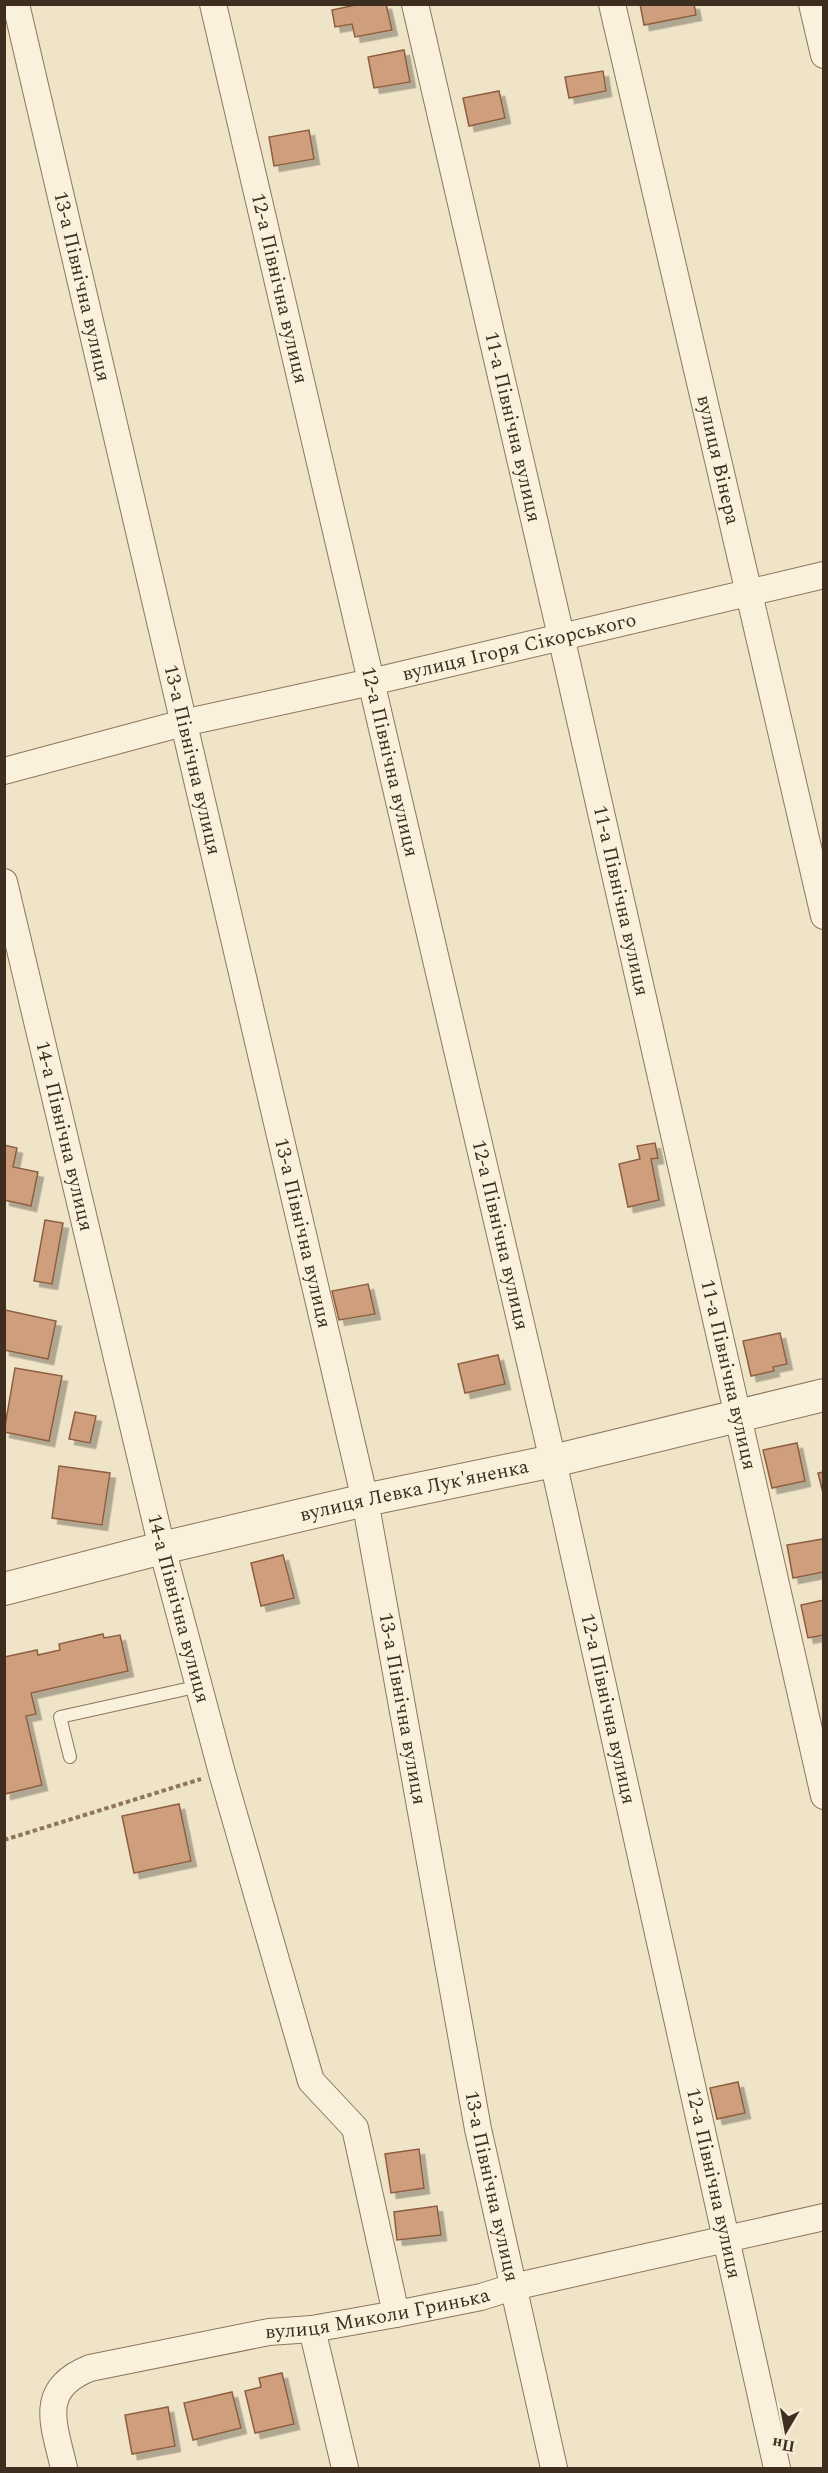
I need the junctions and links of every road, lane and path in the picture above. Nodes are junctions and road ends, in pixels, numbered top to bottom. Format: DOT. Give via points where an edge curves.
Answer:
graph roads {
  1 [pos="16,4"];
  2 [pos="213,4"];
  3 [pos="415,4"];
  4 [pos="612,4"];
  5 [pos="812,4"];
  6 [pos="824,55"];
  7 [pos="824,575"];
  8 [pos="750,591"];
  9 [pos="561,636"];
  10 [pos="371,682"];
  11 [pos="183,723"];
  12 [pos="4,771"];
  13 [pos="4,882"];
  14 [pos="824,916"];
  15 [pos="824,1395"];
  16 [pos="739,1415"];
  17 [pos="553,1461"];
  18 [pos="364,1500"];
  19 [pos="162,1548"];
  20 [pos="4,1589"];
  21 [pos="200,1686"];
  22 [pos="70,1756"];
  23 [pos="222,1773"];
  24 [pos="824,1796"];
  25 [pos="4,1840"];
  26 [pos="824,2217"];
  27 [pos="725,2241"];
  28 [pos="513,2287"];
  29 [pos="396,2314"];
  30 [pos="312,2329"];
  31 [pos="64,2469"];
  32 [pos="345,2469"];
  33 [pos="554,2469"];
  34 [pos="777,2469"];
  1 -- 11 [label="street, 13-а Північна вулиця"];
  2 -- 10 [label="street, 12-а Північна вулиця"];
  3 -- 9 [label="street, 11-а Північна вулиця"];
  4 -- 8 [label="street, вулиця Вінера"];
  5 -- 6 [label="street"];
  7 -- 8 [label="street, вулиця Ігоря Сікорського"];
  8 -- 9 [label="street, вулиця Ігоря Сікорського"];
  8 -- 14 [label="street, вулиця Вінера"];
  9 -- 10 [label="street, вулиця Ігоря Сікорського"];
  9 -- 16 [label="street, 11-а Північна вулиця"];
  10 -- 11 [label="street, вулиця Ігоря Сікорського"];
  10 -- 17 [label="street, 12-а Північна вулиця"];
  11 -- 12 [label="street, вулиця Ігоря Сікорського"];
  11 -- 18 [label="street, 13-а Північна вулиця"];
  13 -- 19 [label="street, 14-а Північна вулиця"];
  15 -- 16 [label="street, вулиця Левка Лук'яненка"];
  16 -- 17 [label="street, вулиця Левка Лук'яненка"];
  16 -- 24 [label="street, 11-а Північна вулиця"];
  17 -- 18 [label="street, вулиця Левка Лук'яненка"];
  17 -- 27 [label="street, 12-а Північна вулиця"];
  18 -- 19 [label="street, вулиця Левка Лук'яненка"];
  18 -- 28 [label="street, 13-а Північна вулиця" via="478,2129"];
  19 -- 20 [label="street, вулиця Левка Лук'яненка"];
  19 -- 21 [label="street, 14-а Північна вулиця"];
  21 -- 22 [label="lane" via="60,1717"];
  21 -- 23 [label="street, 14-а Північна вулиця"];
  23 -- 25 [label="path"];
  23 -- 29 [label="street, 14-а Північна вулиця" via="311,2081 355,2128"];
  26 -- 27 [label="street, вулиця Миколи Гринька"];
  27 -- 28 [label="street, вулиця Миколи Гринька"];
  27 -- 34 [label="street, 12-а Північна вулиця"];
  28 -- 29 [label="street, вулиця Миколи Гринька"];
  28 -- 33 [label="street, 13-а Північна вулиця"];
  29 -- 30 [label="street, вулиця Миколи Гринька"];
  30 -- 31 [label="street, вулиця Миколи Гринька" via="269,2332 75,2374 56,2393 52,2406"];
  30 -- 32 [label="street"];
}
